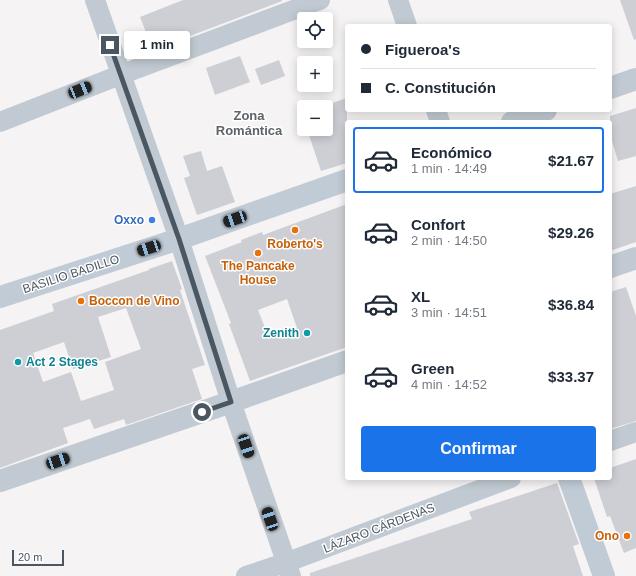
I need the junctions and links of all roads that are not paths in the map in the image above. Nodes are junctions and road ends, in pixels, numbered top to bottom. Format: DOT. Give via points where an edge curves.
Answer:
graph roads {
  1 [pos="95,0"];
  2 [pos="320,0"];
  3 [pos="398,0"];
  4 [pos="406,24"];
  5 [pos="120,75"];
  6 [pos="636,79"];
  7 [pos="612,87"];
  8 [pos="540,112"];
  9 [pos="518,120"];
  10 [pos="0,122"];
  11 [pos="345,181"];
  12 [pos="179,239"];
  13 [pos="636,258"];
  14 [pos="612,266"];
  15 [pos="0,297"];
  16 [pos="345,362"];
  17 [pos="231,402"];
  18 [pos="636,432"];
  19 [pos="612,440"];
  20 [pos="0,480"];
  21 [pos="506,480"];
  22 [pos="570,480"];
  23 [pos="288,569"];
  24 [pos="246,576"];
  25 [pos="604,576"];
  1 -- 5 [label="street"];
  2 -- 5 [label="street"];
  3 -- 4 [label="street"];
  5 -- 10 [label="street"];
  5 -- 12 [label="street"];
  6 -- 7 [label="street"];
  8 -- 9 [label="street"];
  11 -- 12 [label="main road, BASILIO BADILLO"];
  12 -- 15 [label="main road, BASILIO BADILLO"];
  12 -- 17 [label="street"];
  13 -- 14 [label="street"];
  16 -- 17 [label="street"];
  17 -- 20 [label="street"];
  17 -- 23 [label="street"];
  18 -- 19 [label="street"];
  21 -- 23 [label="street, LÁZARO CÁRDENAS"];
  22 -- 25 [label="main road"];
  23 -- 24 [label="street, LÁZARO CÁRDENAS"];
}
